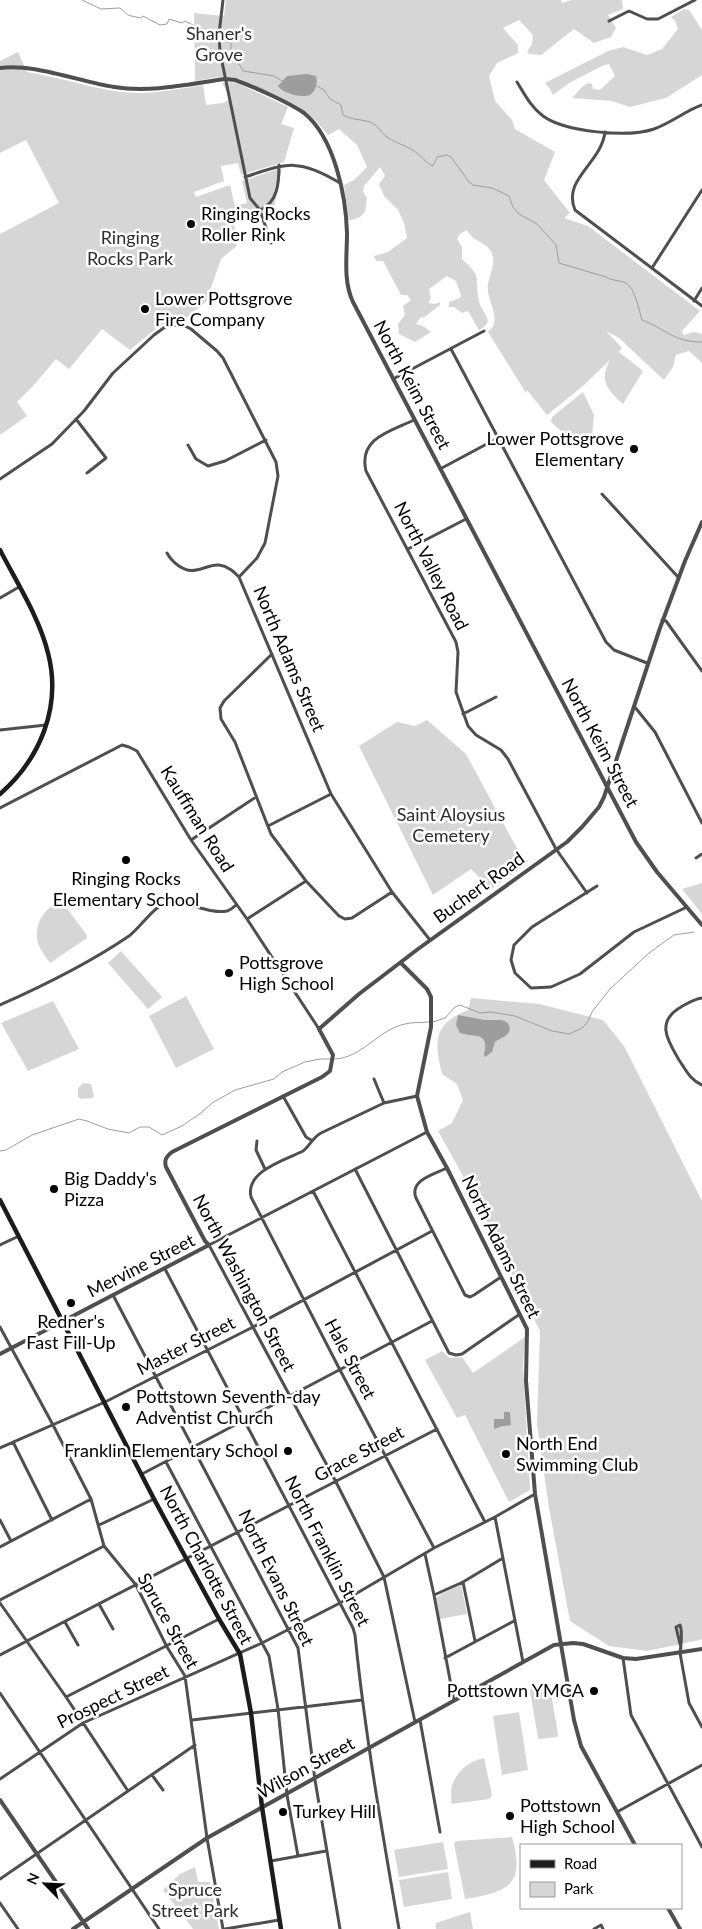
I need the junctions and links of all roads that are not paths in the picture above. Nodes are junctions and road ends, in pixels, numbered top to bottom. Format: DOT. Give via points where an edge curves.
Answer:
graph roads {
  1 [pos="223,0"];
  2 [pos="695,0"];
  3 [pos="609,20"];
  4 [pos="0,68"];
  5 [pos="225,79"];
  6 [pos="517,82"];
  7 [pos="702,105"];
  8 [pos="605,132"];
  9 [pos="279,165"];
  10 [pos="244,177"];
  11 [pos="341,183"];
  12 [pos="702,190"];
  13 [pos="260,210"];
  14 [pos="271,243"];
  15 [pos="652,268"];
  16 [pos="702,288"];
  17 [pos="694,300"];
  18 [pos="702,306"];
  19 [pos="484,331"];
  20 [pos="451,349"];
  21 [pos="393,379"];
  22 [pos="76,419"];
  23 [pos="414,420"];
  24 [pos="498,438"];
  25 [pos="266,440"];
  26 [pos="188,445"];
  27 [pos="440,469"];
  28 [pos="87,473"];
  29 [pos="0,479"];
  30 [pos="602,494"];
  31 [pos="466,519"];
  32 [pos="702,522"];
  33 [pos="408,549"];
  34 [pos="0,550"];
  35 [pos="166,553"];
  36 [pos="239,577"];
  37 [pos="678,577"];
  38 [pos="19,587"];
  39 [pos="0,598"];
  40 [pos="662,620"];
  41 [pos="272,654"];
  42 [pos="647,663"];
  43 [pos="702,671"];
  44 [pos="496,697"];
  45 [pos="634,705"];
  46 [pos="463,714"];
  47 [pos="46,725"];
  48 [pos="0,730"];
  49 [pos="608,787"];
  50 [pos="0,794"];
  51 [pos="331,794"];
  52 [pos="256,797"];
  53 [pos="0,808"];
  54 [pos="702,823"];
  55 [pos="268,826"];
  56 [pos="191,840"];
  57 [pos="556,850"];
  58 [pos="702,854"];
  59 [pos="696,858"];
  60 [pos="306,881"];
  61 [pos="597,886"];
  62 [pos="392,892"];
  63 [pos="586,893"];
  64 [pos="236,905"];
  65 [pos="687,907"];
  66 [pos="246,919"];
  67 [pos="702,925"];
  68 [pos="430,940"];
  69 [pos="400,963"];
  70 [pos="702,998"];
  71 [pos="0,1005"];
  72 [pos="319,1028"];
  73 [pos="374,1079"];
  74 [pos="702,1085"];
  75 [pos="283,1096"];
  76 [pos="418,1096"];
  77 [pos="384,1102"];
  78 [pos="427,1132"];
  79 [pos="312,1140"];
  80 [pos="257,1141"];
  81 [pos="447,1168"];
  82 [pos="355,1169"];
  83 [pos="265,1170"];
  84 [pos="313,1191"];
  85 [pos="0,1200"];
  86 [pos="262,1218"];
  87 [pos="432,1231"];
  88 [pos="19,1236"];
  89 [pos="0,1245"];
  90 [pos="209,1245"];
  91 [pos="396,1250"];
  92 [pos="165,1269"];
  93 [pos="354,1273"];
  94 [pos="502,1277"];
  95 [pos="113,1295"];
  96 [pos="304,1300"];
  97 [pos="520,1314"];
  98 [pos="63,1322"];
  99 [pos="432,1322"];
  100 [pos="0,1327"];
  101 [pos="253,1327"];
  102 [pos="392,1343"];
  103 [pos="11,1348"];
  104 [pos="208,1349"];
  105 [pos="0,1354"];
  106 [pos="340,1370"];
  107 [pos="155,1376"];
  108 [pos="289,1396"];
  109 [pos="105,1402"];
  110 [pos="244,1419"];
  111 [pos="53,1425"];
  112 [pos="437,1429"];
  113 [pos="13,1442"];
  114 [pos="194,1446"];
  115 [pos="0,1448"];
  116 [pos="386,1455"];
  117 [pos="166,1462"];
  118 [pos="142,1474"];
  119 [pos="336,1482"];
  120 [pos="535,1494"];
  121 [pos="91,1499"];
  122 [pos="154,1499"];
  123 [pos="288,1506"];
  124 [pos="496,1517"];
  125 [pos="0,1520"];
  126 [pos="52,1520"];
  127 [pos="485,1522"];
  128 [pos="99,1525"];
  129 [pos="239,1532"];
  130 [pos="11,1541"];
  131 [pos="212,1545"];
  132 [pos="0,1546"];
  133 [pos="104,1546"];
  134 [pos="434,1548"];
  135 [pos="425,1554"];
  136 [pos="187,1558"];
  137 [pos="503,1558"];
  138 [pos="384,1577"];
  139 [pos="463,1582"];
  140 [pos="136,1585"];
  141 [pos="434,1595"];
  142 [pos="0,1602"];
  143 [pos="340,1603"];
  144 [pos="99,1604"];
  145 [pos="219,1619"];
  146 [pos="514,1621"];
  147 [pos="65,1622"];
  148 [pos="113,1629"];
  149 [pos="289,1629"];
  150 [pos="27,1641"];
  151 [pos="475,1641"];
  152 [pos="262,1643"];
  153 [pos="561,1644"];
  154 [pos="78,1645"];
  155 [pos="167,1647"];
  156 [pos="702,1649"];
  157 [pos="681,1650"];
  158 [pos="240,1654"];
  159 [pos="0,1655"];
  160 [pos="445,1658"];
  161 [pos="623,1658"];
  162 [pos="523,1662"];
  163 [pos="185,1676"];
  164 [pos="0,1693"];
  165 [pos="66,1697"];
  166 [pos="362,1700"];
  167 [pos="454,1702"];
  168 [pos="305,1706"];
  169 [pos="278,1709"];
  170 [pos="251,1713"];
  171 [pos="192,1720"];
  172 [pos="420,1720"];
  173 [pos="416,1722"];
  174 [pos="83,1723"];
  175 [pos="702,1726"];
  176 [pos="195,1745"];
  177 [pos="369,1749"];
  178 [pos="40,1751"];
  179 [pos="702,1765"];
  180 [pos="152,1775"];
  181 [pos="0,1779"];
  182 [pos="315,1780"];
  183 [pos="668,1785"];
  184 [pos="163,1790"];
  185 [pos="128,1791"];
  186 [pos="288,1794"];
  187 [pos="0,1800"];
  188 [pos="262,1808"];
  189 [pos="617,1812"];
  190 [pos="87,1821"];
  191 [pos="440,1832"];
  192 [pos="207,1838"];
  193 [pos="634,1844"];
  194 [pos="702,1847"];
  195 [pos="327,1850"];
  196 [pos="36,1854"];
  197 [pos="298,1856"];
  198 [pos="271,1862"];
  199 [pos="0,1879"];
  200 [pos="133,1889"];
  201 [pos="0,1904"];
  202 [pos="669,1909"];
  203 [pos="279,1920"];
  204 [pos="84,1922"];
  205 [pos="602,1927"];
  206 [pos="18,1929"];
  207 [pos="73,1929"];
  208 [pos="88,1929"];
  209 [pos="159,1929"];
  210 [pos="224,1929"];
  211 [pos="281,1929"];
  212 [pos="340,1929"];
  213 [pos="399,1929"];
  214 [pos="594,1929"];
  215 [pos="680,1929"];
  1 -- 5 [label="street" via="219,39"];
  2 -- 3 [label="street" via="658,19 647,19 629,11"];
  4 -- 5 [label="street, North Keim Street" via="47,72 116,87 152,89"];
  5 -- 10 [label="street"];
  5 -- 11 [label="street, North Keim Street" via="241,82 304,114 325,142"];
  6 -- 8 [label="street" via="530,103 549,120"];
  7 -- 8 [label="street" via="655,129 631,134"];
  8 -- 15 [label="street" via="601,150 574,185 572,204 580,215"];
  9 -- 10 [label="street"];
  9 -- 11 [label="street" via="312,169"];
  9 -- 13 [label="street" via="276,195 268,207"];
  10 -- 13 [label="street" via="250,198"];
  11 -- 21 [label="street, North Keim Street" via="348,291"];
  12 -- 15 [label="street"];
  13 -- 14 [label="street"];
  15 -- 17 [label="street"];
  16 -- 17 [label="street"];
  17 -- 18 [label="street"];
  19 -- 20 [label="street"];
  20 -- 21 [label="street"];
  20 -- 24 [label="street"];
  21 -- 23 [label="street, North Keim Street"];
  22 -- 25 [label="street, North Adams Street" via="114,374 154,335 165,327 185,326 223,358"];
  22 -- 28 [label="street" via="106,458"];
  22 -- 29 [label="street" via="52,444"];
  23 -- 27 [label="street, North Keim Street"];
  23 -- 33 [label="street, North Valley Road" via="373,440 364,454 366,470"];
  24 -- 27 [label="street"];
  24 -- 42 [label="street" via="607,644"];
  25 -- 26 [label="street" via="208,466 196,458"];
  25 -- 36 [label="street, North Adams Street" via="276,462 278,476 269,530 261,552"];
  27 -- 31 [label="street, North Keim Street"];
  30 -- 37 [label="street"];
  31 -- 33 [label="street"];
  31 -- 49 [label="street, North Keim Street"];
  32 -- 37 [label="street, Buchert Road"];
  33 -- 46 [label="street, North Valley Road" via="456,642 456,692"];
  34 -- 38 [label="main road"];
  35 -- 36 [label="street" via="175,564 187,570 222,565"];
  36 -- 41 [label="street, North Adams Street"];
  37 -- 40 [label="street, Buchert Road"];
  38 -- 39 [label="street"];
  38 -- 47 [label="main road" via="48,653 52,685"];
  40 -- 42 [label="street, Buchert Road"];
  40 -- 43 [label="street"];
  41 -- 51 [label="street, North Adams Street"];
  41 -- 52 [label="street" via="220,708 221,719 235,742"];
  42 -- 45 [label="street, Buchert Road"];
  44 -- 46 [label="street"];
  45 -- 49 [label="street, Buchert Road"];
  45 -- 54 [label="street" via="655,732"];
  46 -- 57 [label="street, North Valley Road" via="476,735 501,750 508,759"];
  47 -- 48 [label="street"];
  47 -- 50 [label="main road" via="33,757"];
  49 -- 57 [label="street, Buchert Road" via="601,803 584,825"];
  49 -- 65 [label="street, North Keim Street" via="641,850"];
  51 -- 55 [label="street"];
  51 -- 62 [label="street, North Adams Street"];
  52 -- 55 [label="street"];
  52 -- 56 [label="street"];
  53 -- 56 [label="street, Kauffman Road" via="122,745 129,746 137,751 147,766"];
  55 -- 60 [label="street" via="277,844"];
  56 -- 64 [label="street, Kauffman Road"];
  57 -- 63 [label="street, North Valley Road"];
  57 -- 68 [label="street, Buchert Road"];
  58 -- 59 [label="street"];
  60 -- 62 [label="street" via="334,913 345,919 361,914"];
  60 -- 66 [label="street"];
  61 -- 63 [label="street"];
  62 -- 68 [label="street, North Adams Street"];
  63 -- 65 [label="street" via="532,927 514,945 512,960 515,973 531,988 551,987 580,974 634,932"];
  64 -- 66 [label="street, Kauffman Road"];
  64 -- 71 [label="street" via="227,911 215,911 171,902 163,904 131,934 107,950 52,982"];
  65 -- 67 [label="street, North Keim Street"];
  66 -- 72 [label="street, Kauffman Road"];
  68 -- 69 [label="street, Buchert Road"];
  69 -- 72 [label="street, Buchert Road"];
  69 -- 76 [label="street, North Adams Street" via="428,989 431,997 431,1027"];
  70 -- 74 [label="street" via="674,1011 667,1020 666,1030 668,1042 690,1077"];
  72 -- 75 [label="street" via="332,1059 330,1071"];
  73 -- 77 [label="street"];
  75 -- 79 [label="street" via="306,1137"];
  75 -- 90 [label="street, North Washington Street" via="166,1157 165,1161"];
  76 -- 77 [label="street"];
  76 -- 78 [label="street, North Adams Street"];
  77 -- 79 [label="street"];
  78 -- 81 [label="street, North Adams Street"];
  78 -- 82 [label="street, Mervine Street"];
  79 -- 83 [label="street" via="308,1148"];
  80 -- 83 [label="street" via="256,1150"];
  81 -- 87 [label="street" via="420,1181 415,1189"];
  81 -- 94 [label="street, North Adams Street"];
  82 -- 84 [label="street, Mervine Street"];
  82 -- 91 [label="street"];
  83 -- 86 [label="street, Hale Street" via="253,1180 250,1191"];
  84 -- 86 [label="street, Mervine Street"];
  84 -- 93 [label="street"];
  85 -- 88 [label="main road"];
  86 -- 90 [label="street, Mervine Street"];
  86 -- 96 [label="street, Hale Street"];
  87 -- 91 [label="street, Master Street"];
  87 -- 94 [label="street" via="465,1295 470,1297"];
  88 -- 89 [label="street"];
  88 -- 98 [label="main road, North Charlotte Street"];
  90 -- 92 [label="street, Mervine Street"];
  90 -- 101 [label="street, North Washington Street"];
  91 -- 93 [label="street, Master Street"];
  91 -- 99 [label="street"];
  92 -- 95 [label="street, Mervine Street"];
  92 -- 104 [label="street, North Franklin Street"];
  93 -- 96 [label="street, Master Street"];
  93 -- 102 [label="street"];
  94 -- 97 [label="street, North Adams Street"];
  95 -- 98 [label="street, Mervine Street"];
  95 -- 107 [label="street, North Evans Street"];
  96 -- 101 [label="street, Master Street"];
  96 -- 106 [label="street, Hale Street"];
  97 -- 99 [label="street" via="459,1355 447,1351"];
  97 -- 120 [label="street, North Adams Street" via="528,1331 526,1381"];
  98 -- 103 [label="street, Mervine Street"];
  98 -- 109 [label="main road, North Charlotte Street"];
  99 -- 102 [label="street"];
  100 -- 103 [label="street, Spruce Street"];
  101 -- 104 [label="street, Master Street"];
  101 -- 108 [label="street, North Washington Street"];
  102 -- 106 [label="street"];
  102 -- 112 [label="street"];
  103 -- 105 [label="street, Mervine Street"];
  103 -- 111 [label="street, Spruce Street"];
  104 -- 107 [label="street, Master Street"];
  104 -- 110 [label="street, North Franklin Street"];
  106 -- 108 [label="street"];
  106 -- 116 [label="street, Hale Street"];
  107 -- 109 [label="street, Master Street"];
  107 -- 114 [label="street, North Evans Street"];
  108 -- 110 [label="street"];
  108 -- 119 [label="street, North Washington Street"];
  109 -- 111 [label="street, Master Street"];
  109 -- 118 [label="main road, North Charlotte Street"];
  110 -- 114 [label="street"];
  110 -- 123 [label="street, North Franklin Street"];
  111 -- 113 [label="street, Master Street"];
  111 -- 121 [label="street, Spruce Street"];
  112 -- 116 [label="street, Grace Street"];
  112 -- 127 [label="street"];
  113 -- 115 [label="street, Master Street"];
  113 -- 126 [label="street"];
  114 -- 117 [label="street"];
  114 -- 129 [label="street, North Evans Street"];
  116 -- 119 [label="street, Grace Street"];
  116 -- 134 [label="street, Hale Street"];
  117 -- 118 [label="street"];
  117 -- 131 [label="street"];
  118 -- 122 [label="main road, North Charlotte Street"];
  119 -- 123 [label="street, Grace Street"];
  119 -- 138 [label="street, North Washington Street"];
  120 -- 124 [label="street, Prospect Street"];
  120 -- 153 [label="street, North Adams Street"];
  121 -- 126 [label="street"];
  121 -- 128 [label="street, Spruce Street"];
  122 -- 128 [label="street"];
  122 -- 136 [label="main road, North Charlotte Street"];
  123 -- 129 [label="street, Grace Street"];
  123 -- 143 [label="street, North Franklin Street"];
  124 -- 127 [label="street, Prospect Street"];
  124 -- 137 [label="street"];
  125 -- 130 [label="street"];
  126 -- 130 [label="street"];
  127 -- 134 [label="street, Prospect Street"];
  128 -- 133 [label="street, Spruce Street"];
  129 -- 131 [label="street, Grace Street"];
  129 -- 149 [label="street, North Evans Street"];
  130 -- 132 [label="street"];
  131 -- 136 [label="street, Grace Street"];
  131 -- 152 [label="street"];
  133 -- 140 [label="street, Spruce Street"];
  133 -- 142 [label="street"];
  134 -- 135 [label="street, Prospect Street"];
  135 -- 138 [label="street, Prospect Street"];
  135 -- 141 [label="street"];
  136 -- 140 [label="street, Grace Street"];
  136 -- 145 [label="main road, North Charlotte Street"];
  137 -- 139 [label="street"];
  137 -- 146 [label="street"];
  138 -- 143 [label="street, Prospect Street"];
  138 -- 173 [label="street, North Washington Street"];
  139 -- 141 [label="street"];
  139 -- 151 [label="street"];
  140 -- 144 [label="street, Grace Street"];
  140 -- 155 [label="street, Spruce Street"];
  141 -- 160 [label="street"];
  142 -- 150 [label="street"];
  143 -- 149 [label="street, Prospect Street"];
  143 -- 166 [label="street, North Franklin Street" via="355,1635"];
  144 -- 147 [label="street, Grace Street"];
  144 -- 148 [label="street"];
  145 -- 155 [label="street"];
  145 -- 158 [label="main road, North Charlotte Street"];
  146 -- 151 [label="street"];
  146 -- 162 [label="street"];
  147 -- 150 [label="street, Grace Street"];
  147 -- 154 [label="street"];
  149 -- 152 [label="street, Prospect Street"];
  149 -- 168 [label="street, North Evans Street" via="300,1656"];
  150 -- 159 [label="street, Grace Street"];
  150 -- 165 [label="street"];
  151 -- 160 [label="street"];
  152 -- 158 [label="street, Prospect Street"];
  152 -- 169 [label="street" via="271,1661"];
  153 -- 161 [label="street" via="586,1644"];
  153 -- 162 [label="street, Wilson Street"];
  153 -- 189 [label="street, North Adams Street" via="577,1734"];
  155 -- 163 [label="street, Spruce Street"];
  155 -- 165 [label="street"];
  156 -- 157 [label="street"];
  157 -- 157 [label="street" via="682,1629 680,1625 676,1628"];
  157 -- 161 [label="street" via="641,1659"];
  157 -- 175 [label="street" via="689,1703"];
  158 -- 163 [label="street, Prospect Street"];
  158 -- 170 [label="main road, North Charlotte Street"];
  160 -- 167 [label="street"];
  161 -- 183 [label="street" via="632,1715"];
  162 -- 167 [label="street, Wilson Street"];
  163 -- 171 [label="street, Spruce Street"];
  163 -- 174 [label="street, Prospect Street"];
  164 -- 178 [label="street"];
  165 -- 174 [label="street"];
  166 -- 168 [label="street"];
  166 -- 177 [label="street, North Franklin Street"];
  167 -- 172 [label="street, Wilson Street"];
  168 -- 169 [label="street"];
  168 -- 182 [label="street, North Evans Street"];
  169 -- 170 [label="street"];
  169 -- 186 [label="street"];
  170 -- 171 [label="street"];
  170 -- 188 [label="main road, North Charlotte Street"];
  171 -- 176 [label="street, Spruce Street"];
  172 -- 173 [label="street, Wilson Street"];
  172 -- 191 [label="street"];
  173 -- 177 [label="street, Wilson Street"];
  174 -- 178 [label="street, Prospect Street"];
  174 -- 185 [label="street"];
  176 -- 180 [label="street"];
  176 -- 192 [label="street, Spruce Street"];
  177 -- 182 [label="street, Wilson Street"];
  177 -- 213 [label="street, North Franklin Street"];
  178 -- 181 [label="street, Prospect Street"];
  178 -- 190 [label="street"];
  179 -- 183 [label="street"];
  180 -- 184 [label="street"];
  180 -- 185 [label="street"];
  182 -- 186 [label="street, Wilson Street"];
  182 -- 195 [label="street, North Evans Street"];
  183 -- 189 [label="street"];
  183 -- 194 [label="street"];
  185 -- 190 [label="street"];
  186 -- 188 [label="street, Wilson Street"];
  186 -- 197 [label="street"];
  187 -- 196 [label="street"];
  188 -- 192 [label="street, Wilson Street"];
  188 -- 198 [label="main road, North Charlotte Street"];
  189 -- 193 [label="street, North Adams Street"];
  190 -- 196 [label="street"];
  190 -- 200 [label="street"];
  192 -- 200 [label="street, Wilson Street"];
  192 -- 210 [label="street, Spruce Street"];
  195 -- 197 [label="street"];
  195 -- 212 [label="street, North Evans Street"];
  196 -- 199 [label="street"];
  196 -- 204 [label="street"];
  197 -- 198 [label="street"];
  198 -- 203 [label="main road, North Charlotte Street"];
  200 -- 204 [label="street, Wilson Street"];
  200 -- 209 [label="street"];
  201 -- 206 [label="street"];
  202 -- 215 [label="street"];
  203 -- 210 [label="street"];
  203 -- 211 [label="main road, North Charlotte Street"];
  204 -- 207 [label="street, Wilson Street"];
  204 -- 208 [label="street"];
  205 -- 214 [label="street"];
}
